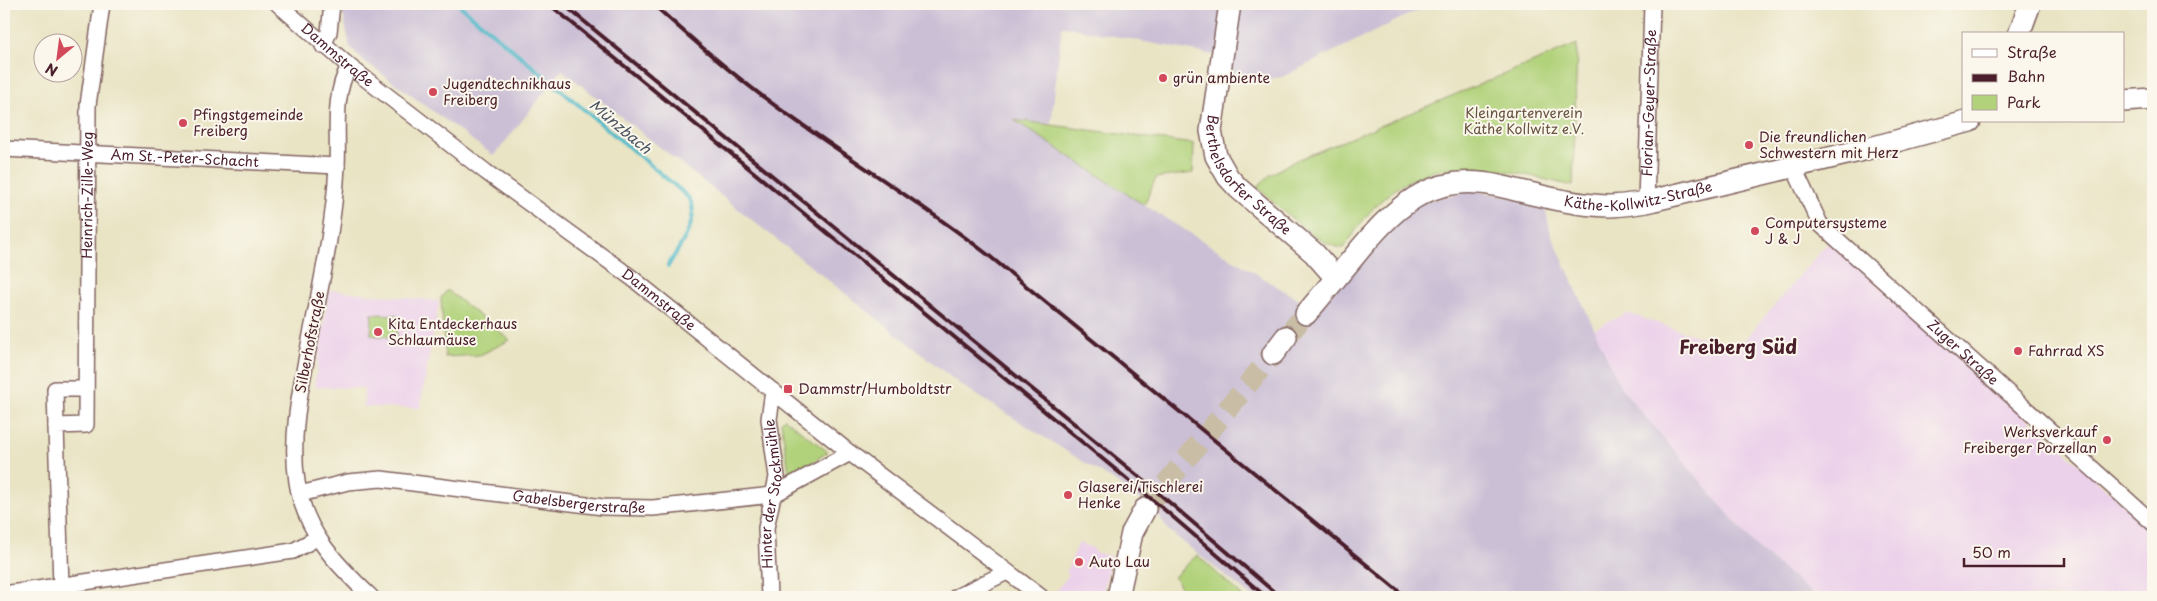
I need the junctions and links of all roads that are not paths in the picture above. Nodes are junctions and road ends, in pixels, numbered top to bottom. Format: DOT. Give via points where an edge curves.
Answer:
graph roads {
  1 [pos="102,4"];
  2 [pos="278,4"];
  3 [pos="332,4"];
  4 [pos="1230,4"];
  5 [pos="1652,4"];
  6 [pos="2030,4"];
  7 [pos="2020,32"];
  8 [pos="323,46"];
  9 [pos="349,66"];
  10 [pos="2153,99"];
  11 [pos="2124,101"];
  12 [pos="1966,122"];
  13 [pos="4,149"];
  14 [pos="87,154"];
  15 [pos="337,166"];
  16 [pos="1793,166"];
  17 [pos="1646,202"];
  18 [pos="1336,278"];
  19 [pos="1306,314"];
  20 [pos="1286,337"];
  21 [pos="1273,354"];
  22 [pos="86,389"];
  23 [pos="773,391"];
  24 [pos="56,426"];
  25 [pos="850,453"];
  26 [pos="300,494"];
  27 [pos="773,495"];
  28 [pos="1145,509"];
  29 [pos="2153,523"];
  30 [pos="317,538"];
  31 [pos="1007,572"];
  32 [pos="61,586"];
  33 [pos="4,594"];
  34 [pos="371,597"];
  35 [pos="769,597"];
  36 [pos="956,597"];
  37 [pos="1041,597"];
  38 [pos="1118,597"];
  1 -- 14 [label="street, Heinrich-Zille-Weg" via="88,105"];
  2 -- 8 [label="street, Dammstraße"];
  3 -- 8 [label="street" via="329,32"];
  4 -- 18 [label="street, Berthelsdorfer Straße" via="1211,132 1216,156 1238,188 1314,252"];
  5 -- 17 [label="street, Florian-Geyer-Straße"];
  6 -- 7 [label="street"];
  8 -- 9 [label="street, Dammstraße"];
  9 -- 15 [label="street, Silberhofstraße" via="340,82 336,104"];
  9 -- 23 [label="street, Dammstraße" via="486,172 632,278"];
  10 -- 11 [label="street"];
  12 -- 16 [label="street, Käthe-Kollwitz-Straße"];
  13 -- 14 [label="street, Am St.-Peter-Schacht"];
  14 -- 15 [label="street, Am St.-Peter-Schacht"];
  14 -- 22 [label="street, Heinrich-Zille-Weg"];
  15 -- 26 [label="street, Silberhofstraße" via="332,226 298,408 295,456"];
  16 -- 17 [label="street, Käthe-Kollwitz-Straße"];
  16 -- 29 [label="street, Zuger Straße" via="1820,224"];
  17 -- 18 [label="street, Käthe-Kollwitz-Straße" via="1609,206 1557,200 1497,185 1453,184 1416,196 1396,209"];
  18 -- 19 [label="street"];
  20 -- 21 [label="street"];
  22 -- 24 [label="street, Heinrich-Zille-Weg" via="86,425"];
  22 -- 24 [label="street" via="55,389"];
  23 -- 25 [label="street, Dammstraße"];
  23 -- 27 [label="street, Hinter der Stockmühle" via="769,419 777,477"];
  24 -- 32 [label="street"];
  25 -- 27 [label="street, Gabelsbergerstraße"];
  25 -- 31 [label="street, Dammstraße"];
  26 -- 27 [label="street, Gabelsbergerstraße" via="348,482 381,479 603,508 653,508"];
  26 -- 30 [label="street, Silberhofstraße"];
  27 -- 35 [label="street, Hinter der Stockmühle" via="766,528"];
  28 -- 38 [label="street" via="1132,533"];
  30 -- 32 [label="street" via="293,551"];
  30 -- 34 [label="street, Silberhofstraße"];
  31 -- 36 [label="street"];
  31 -- 37 [label="street, Dammstraße"];
  32 -- 33 [label="street"];
}
